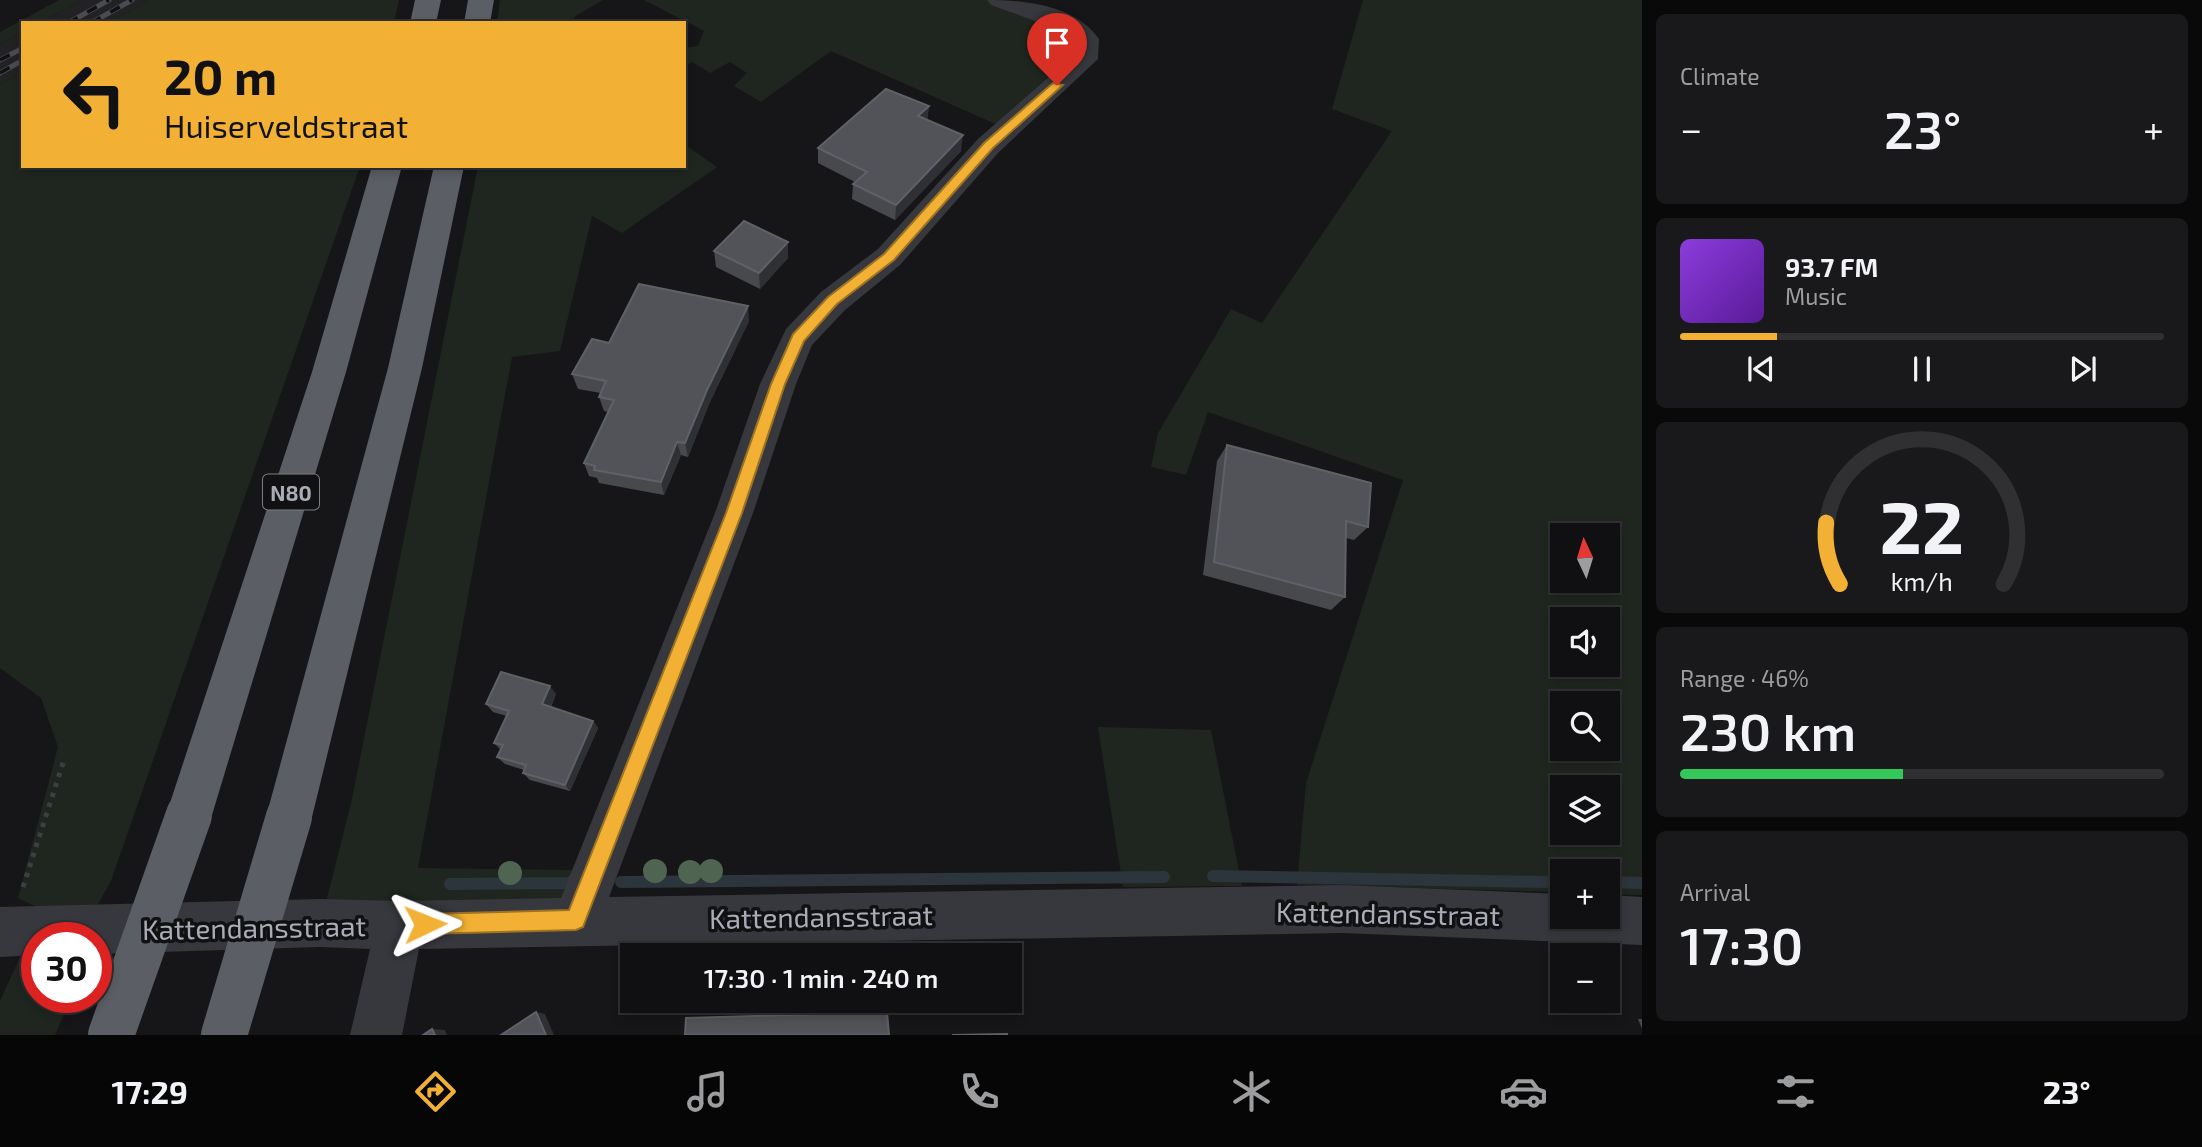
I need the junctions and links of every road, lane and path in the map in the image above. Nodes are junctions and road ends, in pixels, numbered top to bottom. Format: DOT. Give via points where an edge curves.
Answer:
graph roads {
  1 [pos="428,0"];
  2 [pos="481,0"];
  3 [pos="1000,0"];
  4 [pos="423,21"];
  5 [pos="477,21"];
  6 [pos="386,168"];
  7 [pos="449,168"];
  8 [pos="65,757"];
  9 [pos="576,920"];
  10 [pos="1642,921"];
  11 [pos="400,925"];
  12 [pos="3,932"];
  13 [pos="111,1035"];
  14 [pos="224,1035"];
  15 [pos="376,1035"];
  1 -- 4 [label="highway"];
  2 -- 5 [label="highway"];
  3 -- 9 [label="street" via="1072,25 1086,39 1085,59 988,146 889,257 833,301 798,338"];
  6 -- 13 [label="highway, N80, bridge" via="329,372 188,815"];
  7 -- 14 [label="highway, bridge" via="405,368 289,817"];
  8 -- 12 [label="path"];
  9 -- 10 [label="street, Kattendansstraat" via="1342,909"];
  9 -- 11 [label="street, Kattendansstraat"];
  11 -- 12 [label="street, Kattendansstraat"];
  11 -- 15 [label="street"];
}
